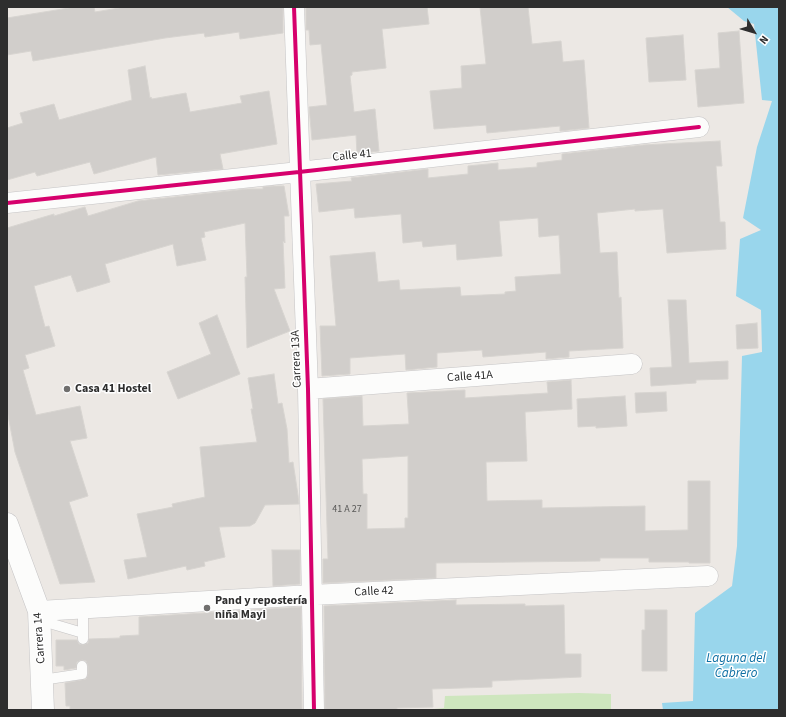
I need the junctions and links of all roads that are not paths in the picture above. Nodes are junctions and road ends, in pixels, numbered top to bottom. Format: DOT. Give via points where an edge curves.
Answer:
graph roads {
  1 [pos="294,7"];
  2 [pos="699,127"];
  3 [pos="299,172"];
  4 [pos="7,203"];
  5 [pos="632,364"];
  6 [pos="308,389"];
  7 [pos="7,524"];
  8 [pos="708,576"];
  9 [pos="311,595"];
  10 [pos="83,608"];
  11 [pos="39,616"];
  12 [pos="82,666"];
  13 [pos="42,680"];
  14 [pos="43,710"];
  15 [pos="314,710"];
  1 -- 3 [label="street, Carrera 13A"];
  2 -- 3 [label="street, Calle 41"];
  3 -- 4 [label="street, Calle 41"];
  3 -- 6 [label="street, Carrera 13A"];
  5 -- 6 [label="street, Calle 41A"];
  6 -- 9 [label="street, Carrera 13A"];
  7 -- 11 [label="main road, Carrera 14"];
  8 -- 9 [label="street, Calle 42"];
  9 -- 10 [label="street, Calle 42"];
  9 -- 15 [label="street, Carrera 13A"];
  10 -- 11 [label="street, Calle 42"];
  10 -- 11 [label="lane" via="83,636"];
  11 -- 13 [label="main road, Carrera 14"];
  12 -- 13 [label="lane" via="82,674"];
  13 -- 14 [label="main road, Carrera 14"];
}
